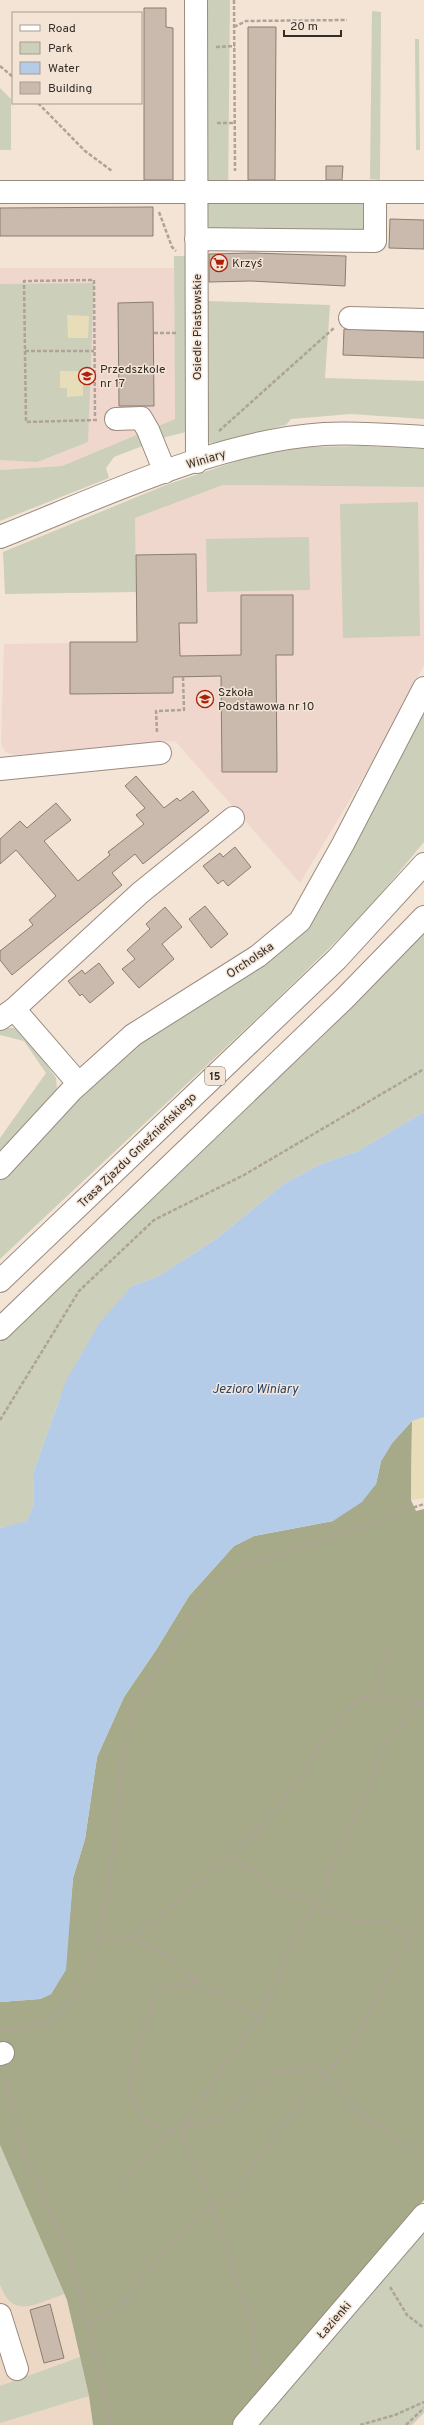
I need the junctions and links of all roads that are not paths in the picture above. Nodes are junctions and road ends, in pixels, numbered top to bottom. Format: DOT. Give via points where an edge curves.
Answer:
graph roads {
  1 [pos="196,0"];
  2 [pos="0,192"];
  3 [pos="196,192"];
  4 [pos="375,192"];
  5 [pos="424,192"];
  6 [pos="196,239"];
  7 [pos="350,318"];
  8 [pos="424,320"];
  9 [pos="105,419"];
  10 [pos="424,437"];
  11 [pos="197,462"];
  12 [pos="165,472"];
  13 [pos="0,538"];
  14 [pos="424,688"];
  15 [pos="159,744"];
  16 [pos="0,769"];
  17 [pos="233,818"];
  18 [pos="424,864"];
  19 [pos="424,917"];
  20 [pos="7,1014"];
  21 [pos="79,1084"];
  22 [pos="0,1168"];
  23 [pos="0,1281"];
  24 [pos="0,1328"];
  25 [pos="424,2215"];
  26 [pos="0,2315"];
  27 [pos="17,2369"];
  28 [pos="244,2425"];
  1 -- 3 [label="street, Osiedle Piastowskie"];
  2 -- 3 [label="street"];
  3 -- 4 [label="street"];
  3 -- 6 [label="street, Osiedle Piastowskie"];
  4 -- 5 [label="street"];
  4 -- 6 [label="street" via="375,241"];
  6 -- 11 [label="street, Osiedle Piastowskie"];
  7 -- 8 [label="street"];
  9 -- 12 [label="street" via="141,418"];
  10 -- 11 [label="street, Winiary" via="324,434 282,440"];
  11 -- 12 [label="street, Winiary"];
  12 -- 13 [label="street, Winiary"];
  14 -- 21 [label="street, Orcholska" via="300,920 258,956 133,1035"];
  15 -- 16 [label="street"];
  17 -- 20 [label="street" via="140,893"];
  18 -- 23 [label="street, Trasa Zjazdu Gnieźnieńskiego / 15" via="336,959"];
  19 -- 24 [label="street" via="344,999"];
  20 -- 21 [label="street"];
  21 -- 22 [label="street, Orcholska"];
  25 -- 28 [label="street, Łazienki"];
  26 -- 27 [label="street"];
}
